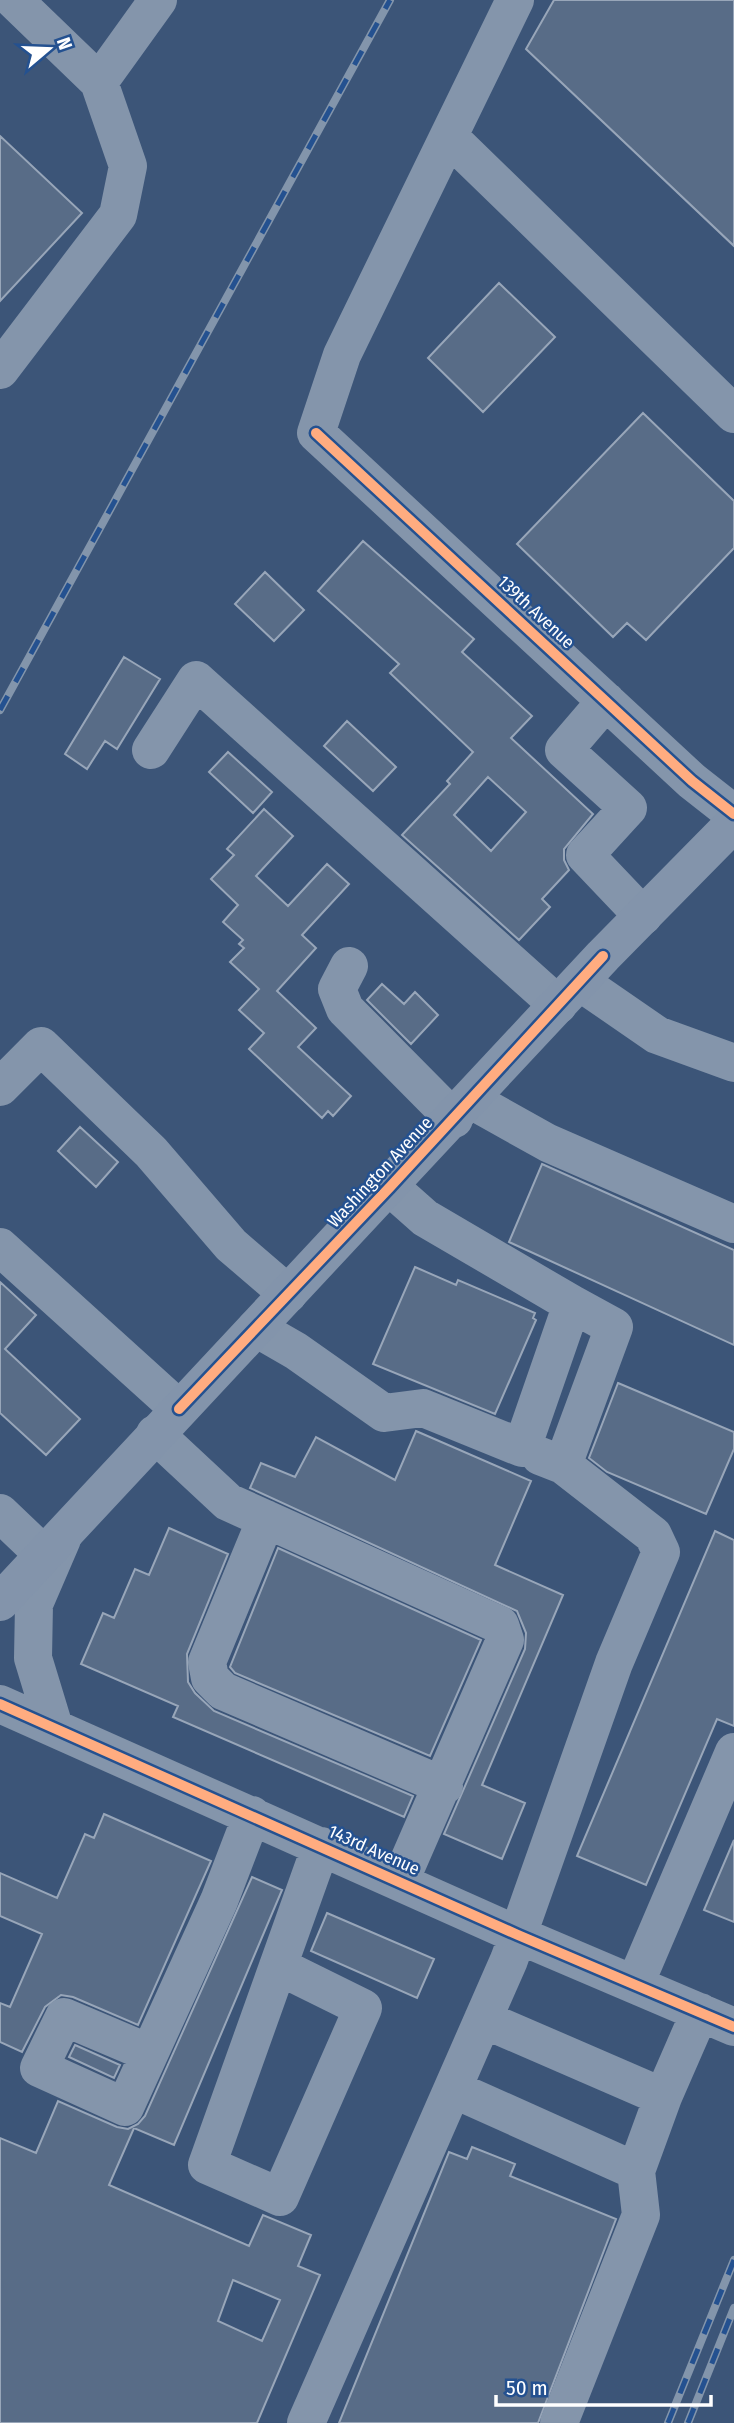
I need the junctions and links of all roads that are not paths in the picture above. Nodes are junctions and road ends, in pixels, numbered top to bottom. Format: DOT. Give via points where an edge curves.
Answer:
graph roads {
  1 [pos="14,0"];
  2 [pos="158,0"];
  3 [pos="515,0"];
  4 [pos="99,82"];
  5 [pos="450,138"];
  6 [pos="0,370"];
  7 [pos="734,414"];
  8 [pos="606,701"];
  9 [pos="151,750"];
  10 [pos="734,814"];
  11 [pos="734,823"];
  12 [pos="643,916"];
  13 [pos="349,966"];
  14 [pos="569,994"];
  15 [pos="734,1063"];
  16 [pos="0,1087"];
  17 [pos="462,1109"];
  18 [pos="390,1187"];
  19 [pos="734,1224"];
  20 [pos="0,1247"];
  21 [pos="288,1294"];
  22 [pos="572,1304"];
  23 [pos="256,1328"];
  24 [pos="167,1421"];
  25 [pos="522,1448"];
  26 [pos="563,1465"];
  27 [pos="0,1513"];
  28 [pos="266,1519"];
  29 [pos="55,1541"];
  30 [pos="0,1602"];
  31 [pos="0,1704"];
  32 [pos="54,1727"];
  33 [pos="734,1752"];
  34 [pos="444,1786"];
  35 [pos="252,1815"];
  36 [pos="321,1846"];
  37 [pos="400,1881"];
  38 [pos="518,1935"];
  39 [pos="278,1966"];
  40 [pos="635,1984"];
  41 [pos="700,2012"];
  42 [pos="483,2019"];
  43 [pos="734,2026"];
  44 [pos="149,2053"];
  45 [pos="453,2088"];
  46 [pos="663,2097"];
  47 [pos="636,2171"];
  48 [pos="306,2423"];
  49 [pos="559,2423"];
  1 -- 4 [label="street"];
  2 -- 4 [label="street"];
  3 -- 5 [label="street"];
  4 -- 6 [label="street" via="128,166 118,215"];
  5 -- 7 [label="street"];
  5 -- 8 [label="street, 139th Avenue" via="342,355 316,433"];
  8 -- 10 [label="street, 139th Avenue"];
  8 -- 12 [label="street" via="564,751 628,808 585,855"];
  9 -- 14 [label="street" via="196,680"];
  11 -- 12 [label="main road, Washington Avenue"];
  12 -- 14 [label="main road, Washington Avenue"];
  13 -- 17 [label="street" via="337,989 345,1009"];
  14 -- 15 [label="street" via="657,1035"];
  14 -- 17 [label="main road, Washington Avenue"];
  16 -- 21 [label="street" via="41,1046 151,1152 231,1245"];
  17 -- 18 [label="main road, Washington Avenue"];
  17 -- 19 [label="street"];
  18 -- 21 [label="main road, Washington Avenue"];
  18 -- 22 [label="street" via="425,1218"];
  20 -- 24 [label="street"];
  21 -- 23 [label="main road, Washington Avenue"];
  22 -- 25 [label="street"];
  22 -- 26 [label="street" via="614,1327"];
  23 -- 24 [label="main road, Washington Avenue"];
  23 -- 25 [label="street" via="384,1413 423,1408"];
  24 -- 28 [label="street" via="228,1502"];
  24 -- 29 [label="main road, Washington Avenue"];
  25 -- 26 [label="street"];
  26 -- 38 [label="street" via="653,1535 662,1552 614,1663"];
  27 -- 29 [label="street"];
  28 -- 34 [label="street" via="207,1662 210,1678 223,1691"];
  28 -- 34 [label="street" via="500,1625 505,1640"];
  29 -- 30 [label="main road, Washington Avenue"];
  29 -- 32 [label="street" via="34,1604 33,1658"];
  31 -- 32 [label="street, 143rd Avenue"];
  32 -- 35 [label="street, 143rd Avenue"];
  33 -- 40 [label="street"];
  34 -- 37 [label="street"];
  35 -- 36 [label="street, 143rd Avenue"];
  35 -- 44 [label="street" via="219,1901"];
  36 -- 37 [label="street, 143rd Avenue"];
  36 -- 39 [label="street"];
  37 -- 38 [label="street, 143rd Avenue"];
  38 -- 40 [label="street, 143rd Avenue"];
  38 -- 42 [label="street"];
  39 -- 39 [label="street" via="206,2165 280,2197 363,2008"];
  40 -- 41 [label="street, 143rd Avenue"];
  41 -- 43 [label="street, 143rd Avenue"];
  41 -- 46 [label="street"];
  42 -- 45 [label="street"];
  42 -- 46 [label="street"];
  45 -- 47 [label="street"];
  45 -- 48 [label="street"];
  46 -- 47 [label="street"];
  47 -- 49 [label="street" via="641,2215"];
}
